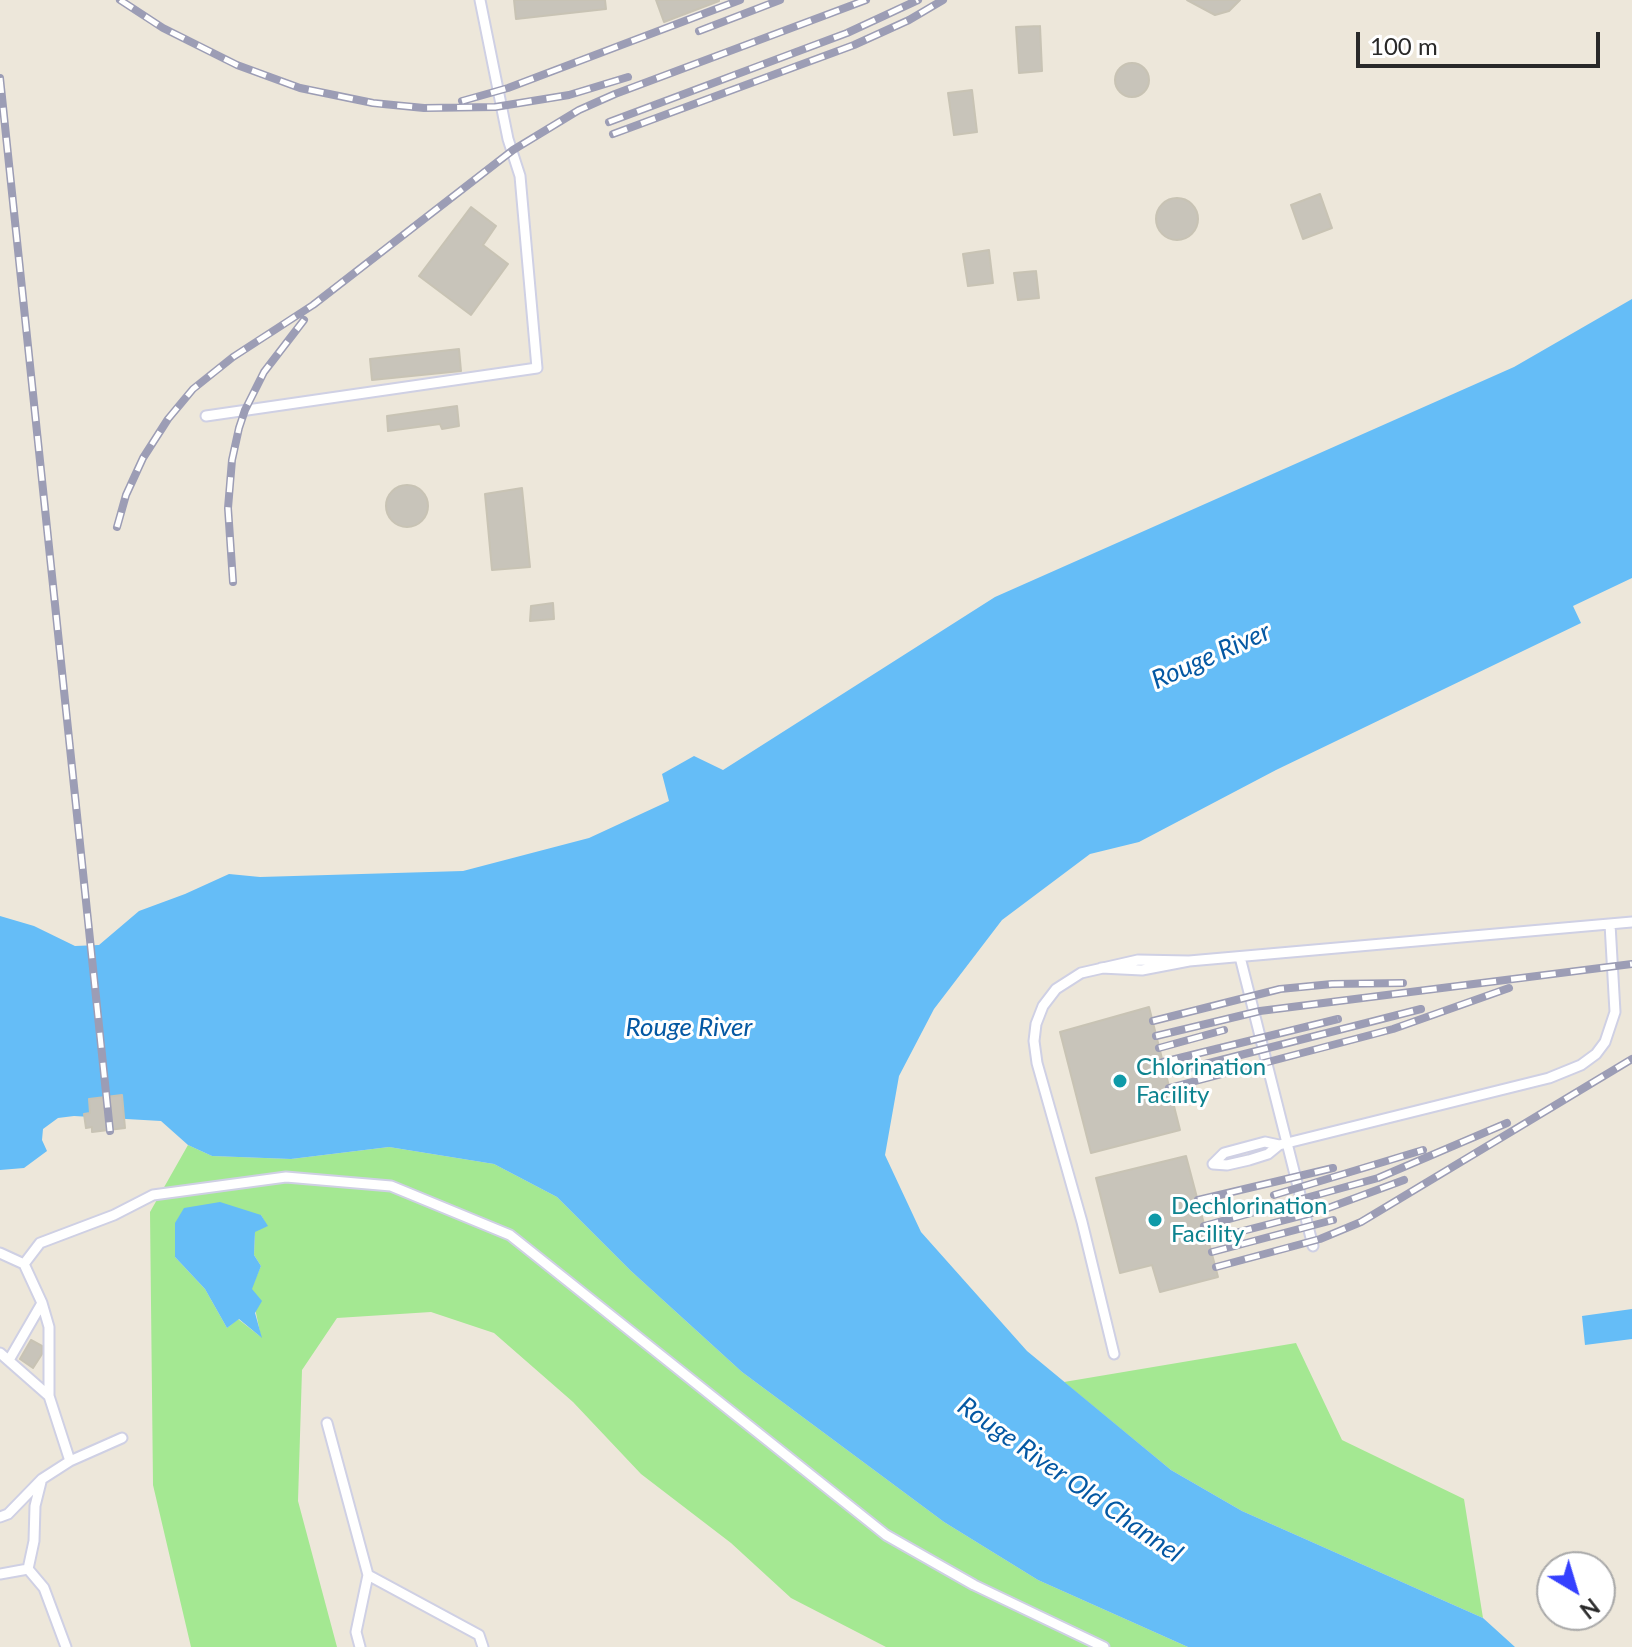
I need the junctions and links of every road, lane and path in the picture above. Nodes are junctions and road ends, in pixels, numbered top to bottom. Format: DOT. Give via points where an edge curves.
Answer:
graph roads {
  1 [pos="480,0"];
  2 [pos="206,416"];
  3 [pos="1632,922"];
  4 [pos="1610,924"];
  5 [pos="1240,957"];
  6 [pos="1283,1144"];
  7 [pos="1313,1246"];
  8 [pos="0,1253"];
  9 [pos="24,1264"];
  10 [pos="42,1303"];
  11 [pos="0,1353"];
  12 [pos="1114,1354"];
  13 [pos="9,1360"];
  14 [pos="49,1396"];
  15 [pos="327,1423"];
  16 [pos="122,1438"];
  17 [pos="70,1461"];
  18 [pos="42,1479"];
  19 [pos="0,1517"];
  20 [pos="28,1569"];
  21 [pos="0,1574"];
  22 [pos="368,1575"];
  23 [pos="66,1647"];
  24 [pos="360,1647"];
  25 [pos="483,1647"];
  26 [pos="1104,1647"];
  1 -- 2 [label="lane" via="520,176 537,368"];
  3 -- 4 [label="lane"];
  4 -- 5 [label="lane"];
  4 -- 6 [label="lane" via="1615,1012 1605,1042 1581,1065 1549,1078"];
  5 -- 6 [label="lane"];
  5 -- 12 [label="lane" via="1081,973 1056,989 1039,1015 1037,1063"];
  6 -- 6 [label="lane" via="1265,1142 1224,1153 1213,1164 1249,1160"];
  6 -- 7 [label="lane"];
  8 -- 9 [label="lane"];
  9 -- 10 [label="lane"];
  9 -- 26 [label="lane" via="40,1243 153,1195 286,1177 391,1186 510,1235 886,1535 974,1585"];
  10 -- 13 [label="lane"];
  10 -- 14 [label="lane" via="49,1327"];
  11 -- 13 [label="lane"];
  13 -- 14 [label="lane"];
  14 -- 17 [label="lane"];
  15 -- 22 [label="lane"];
  16 -- 17 [label="lane"];
  17 -- 18 [label="lane"];
  18 -- 19 [label="lane"];
  18 -- 20 [label="lane"];
  20 -- 21 [label="lane"];
  20 -- 23 [label="lane" via="44,1588"];
  22 -- 24 [label="lane" via="356,1632"];
  22 -- 25 [label="lane" via="479,1635"];
}
